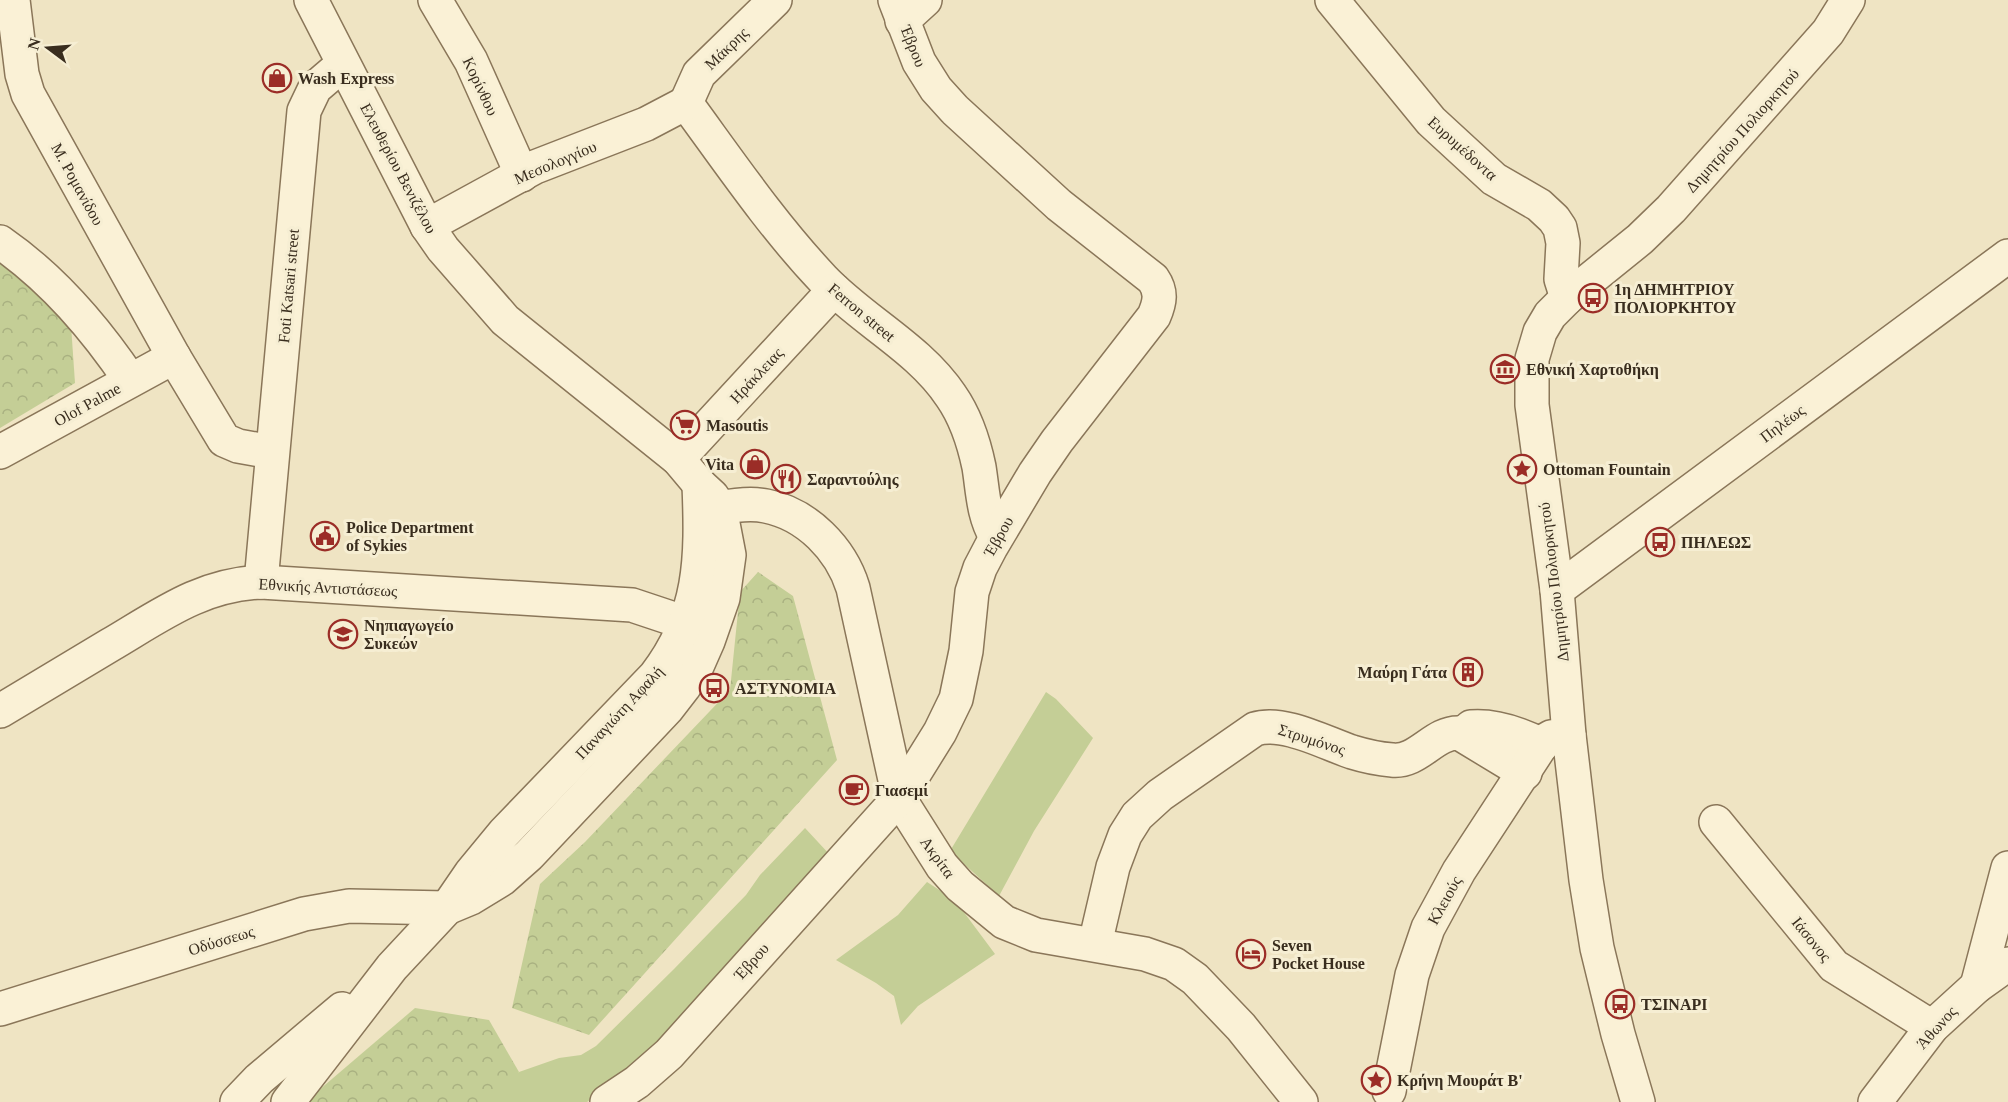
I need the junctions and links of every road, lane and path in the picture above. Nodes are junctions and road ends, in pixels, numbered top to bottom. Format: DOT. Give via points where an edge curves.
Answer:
graph roads {
  1 [pos="13,0"];
  2 [pos="311,0"];
  3 [pos="435,0"];
  4 [pos="775,0"];
  5 [pos="1332,0"];
  6 [pos="1848,0"];
  7 [pos="907,7"];
  8 [pos="343,64"];
  9 [pos="686,104"];
  10 [pos="522,174"];
  11 [pos="427,226"];
  12 [pos="0,242"];
  13 [pos="2008,255"];
  14 [pos="834,290"];
  15 [pos="1567,298"];
  16 [pos="174,357"];
  17 [pos="130,380"];
  18 [pos="0,452"];
  19 [pos="272,452"];
  20 [pos="678,459"];
  21 [pos="699,484"];
  22 [pos="720,508"];
  23 [pos="996,537"];
  24 [pos="261,582"];
  25 [pos="1557,590"];
  26 [pos="686,623"];
  27 [pos="0,711"];
  28 [pos="1463,734"];
  29 [pos="1556,740"];
  30 [pos="1525,773"];
  31 [pos="899,798"];
  32 [pos="1716,822"];
  33 [pos="2008,868"];
  34 [pos="447,908"];
  35 [pos="1095,944"];
  36 [pos="2008,964"];
  37 [pos="392,967"];
  38 [pos="1977,986"];
  39 [pos="0,1009"];
  40 [pos="1932,1027"];
  41 [pos="1387,1098"];
  42 [pos="237,1102"];
  43 [pos="288,1102"];
  44 [pos="607,1102"];
  45 [pos="1301,1102"];
  46 [pos="1638,1102"];
  47 [pos="1875,1102"];
  1 -- 16 [label="street, Μ. Ρομανίδου" via="28,94"];
  2 -- 8 [label="street, Ελευθερίου Βενιζέλου"];
  3 -- 10 [label="street, Κορίνθου" via="471,61"];
  4 -- 9 [label="street, Μάκρης" via="699,74"];
  5 -- 15 [label="street, Ευρυμέδοντα" via="1431,121 1494,179 1539,205 1554,219 1563,243 1561,279"];
  6 -- 15 [label="street, Δημητρίου Πολιορκητού" via="1828,32 1679,201 1640,239"];
  7 -- 23 [label="street, Έβρου" via="924,72 960,116 1059,205 1149,275 1159,292 1154,316 1057,441"];
  8 -- 11 [label="street, Ελευθερίου Βενιζέλου"];
  8 -- 19 [label="street, Foti Katsari street" via="315,88 304,111"];
  9 -- 10 [label="street, Μεσολογγίου"];
  9 -- 14 [label="street, Ferron street" via="782,231"];
  10 -- 11 [label="street, Μεσολογγίου"];
  11 -- 20 [label="street, Ελευθερίου Βενιζέλου" via="506,320"];
  12 -- 17 [label="street" via="82,316"];
  13 -- 25 [label="street, Πηλέως"];
  14 -- 20 [label="street, Ηράκλειας"];
  14 -- 23 [label="street, Ferron street" via="926,366 951,396 974,450 985,513"];
  15 -- 25 [label="street, Δημητρίου Πολιορκητού" via="1545,323 1534,350 1531,374 1539,468"];
  16 -- 17 [label="street, Olof Palme"];
  16 -- 19 [label="street, Μ. Ρομανίδου" via="224,440"];
  17 -- 18 [label="street, Olof Palme"];
  19 -- 24 [label="street, Foti Katsari street"];
  20 -- 21 [label="street, Ελευθερίου Βενιζέλου"];
  21 -- 22 [label="street, Παναγιώτη Αφαλή"];
  21 -- 26 [label="street, Παναγιώτη Αφαλή" via="699,577"];
  22 -- 31 [label="street, Ακρίτα" via="757,505 784,511 810,526 841,561 853,588"];
  22 -- 34 [label="street, Παναγιώτη Αφαλή" via="729,555 726,582 708,641 684,687 529,855 502,879"];
  23 -- 31 [label="street, Έβρου" via="972,592 956,699"];
  24 -- 26 [label="street, Εθνικής Αντιστάσεως" via="632,605"];
  24 -- 27 [label="street, Εθνικής Αντιστάσεως" via="215,589 178,603"];
  25 -- 29 [label="street, Δημητρίου Πολιορκητού"];
  26 -- 34 [label="street, Παναγιώτη Αφαλή" via="656,676 504,833"];
  28 -- 29 [label="street, Στρυμόνος" via="1471,727"];
  28 -- 30 [label="street"];
  28 -- 35 [label="street, Στρυμόνος" via="1445,735 1398,760 1363,755 1276,727 1251,731 1160,795 1137,816 1118,854"];
  29 -- 30 [label="street, Κλειούς"];
  29 -- 46 [label="street, Δημητρίου Πολιορκητού" via="1597,948"];
  30 -- 41 [label="street, Κλειούς" via="1459,871 1428,928 1412,975"];
  31 -- 35 [label="street, Ακρίτα" via="942,867 1004,922 1036,935"];
  31 -- 44 [label="street, Έβρου" via="669,1054"];
  32 -- 40 [label="street, Ιάσονος" via="1834,966"];
  33 -- 38 [label="street"];
  34 -- 37 [label="street, Παναγιώτη Αφαλή"];
  34 -- 39 [label="street, Οδύσσεως" via="349,906 304,914"];
  35 -- 45 [label="street, Ακρίτα" via="1159,957 1182,969 1241,1027"];
  36 -- 38 [label="street, Άθωνος"];
  37 -- 42 [label="street, Παναγιώτη Αφαλή"];
  37 -- 43 [label="street, Παναγιώτη Αφαλή"];
  38 -- 40 [label="street, Άθωνος"];
  40 -- 47 [label="street, Άθωνος"];
}
